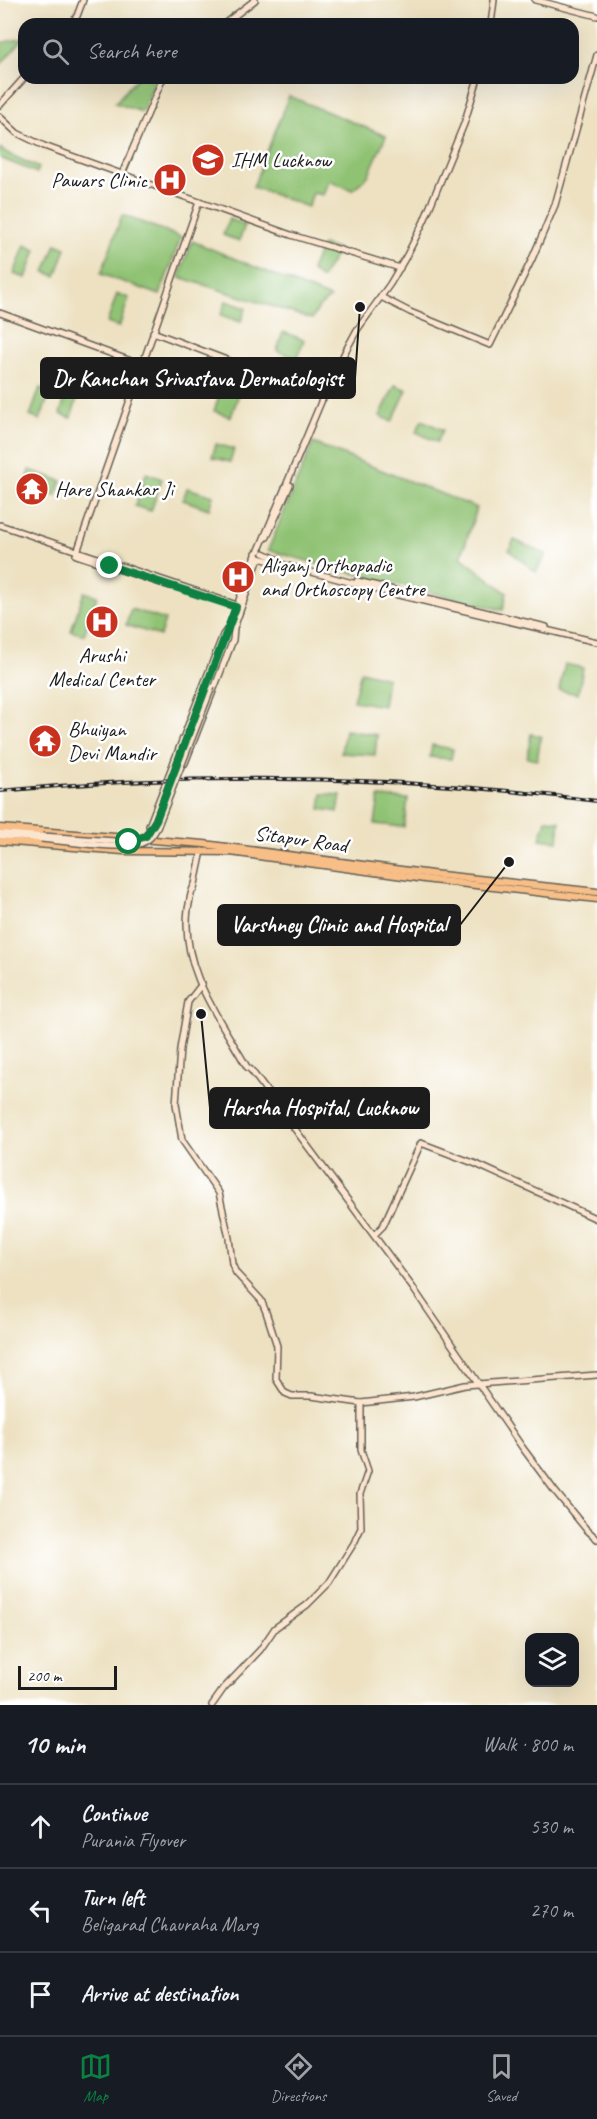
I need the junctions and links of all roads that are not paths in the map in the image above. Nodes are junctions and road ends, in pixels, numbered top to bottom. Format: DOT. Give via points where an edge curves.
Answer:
graph roads {
  1 [pos="83,0"];
  2 [pos="255,0"];
  3 [pos="495,0"];
  4 [pos="535,0"];
  5 [pos="597,16"];
  6 [pos="75,18"];
  7 [pos="232,18"];
  8 [pos="492,18"];
  9 [pos="597,55"];
  10 [pos="19,84"];
  11 [pos="160,84"];
  12 [pos="476,84"];
  13 [pos="0,105"];
  14 [pos="0,117"];
  15 [pos="122,174"];
  16 [pos="199,202"];
  17 [pos="400,267"];
  18 [pos="381,297"];
  19 [pos="0,313"];
  20 [pos="153,332"];
  21 [pos="142,364"];
  22 [pos="324,397"];
  23 [pos="0,527"];
  24 [pos="77,553"];
  25 [pos="260,554"];
  26 [pos="238,607"];
  27 [pos="231,628"];
  28 [pos="597,640"];
  29 [pos="178,753"];
  30 [pos="188,756"];
  31 [pos="0,834"];
  32 [pos="158,841"];
  33 [pos="159,850"];
  34 [pos="202,851"];
  35 [pos="597,892"];
  36 [pos="597,899"];
  37 [pos="202,984"];
  38 [pos="597,1219"];
  39 [pos="374,1235"];
  40 [pos="597,1375"];
  41 [pos="477,1384"];
  42 [pos="361,1403"];
  43 [pos="597,1539"];
  44 [pos="212,1705"];
  1 -- 6 [label="street"];
  2 -- 7 [label="street"];
  3 -- 8 [label="street"];
  4 -- 5 [label="street"];
  9 -- 18 [label="street" via="555,205 490,345"];
  10 -- 13 [label="street"];
  11 -- 15 [label="street"];
  12 -- 17 [label="street" via="424,221"];
  14 -- 15 [label="street" via="28,139"];
  15 -- 16 [label="street"];
  16 -- 17 [label="street"];
  16 -- 20 [label="street"];
  17 -- 18 [label="street"];
  18 -- 22 [label="street" via="357,330"];
  19 -- 21 [label="street"];
  20 -- 21 [label="street"];
  20 -- 22 [label="street"];
  21 -- 24 [label="street"];
  22 -- 25 [label="street"];
  23 -- 24 [label="street"];
  24 -- 26 [label="street"];
  25 -- 26 [label="street"];
  25 -- 28 [label="street"];
  26 -- 27 [label="street"];
  27 -- 29 [label="street" via="223,635"];
  27 -- 30 [label="street" via="233,640"];
  27 -- 31 [label="street, bridge" via="156,820 146,836 129,842"];
  29 -- 30 [label="street"];
  29 -- 32 [label="street" via="149,826"];
  30 -- 32 [label="street" via="156,834"];
  31 -- 32 [label="main road, Sitapur Road"];
  31 -- 33 [label="main road, Sitapur Road" via="123,851"];
  32 -- 33 [label="street"];
  32 -- 35 [label="main road, Sitapur Road" via="231,846"];
  33 -- 34 [label="main road, Sitapur Road"];
  34 -- 36 [label="main road, Sitapur Road"];
  34 -- 37 [label="street" via="189,935"];
  37 -- 39 [label="street" via="251,1070"];
  37 -- 42 [label="street" via="188,1002 178,1061 176,1104 182,1140 219,1193 232,1264 261,1300 278,1346 276,1379 280,1388 292,1396"];
  38 -- 39 [label="street" via="422,1143 383,1226"];
  39 -- 41 [label="street"];
  40 -- 41 [label="street"];
  41 -- 42 [label="street"];
  41 -- 43 [label="street" via="554,1490"];
  42 -- 44 [label="street" via="361,1450 368,1471 360,1494 361,1528 354,1543 329,1583 308,1605 275,1628"];
}
